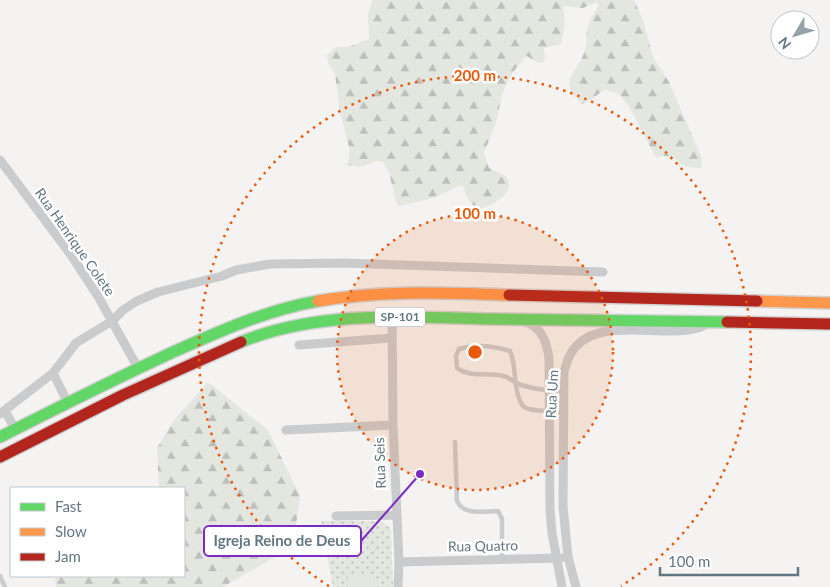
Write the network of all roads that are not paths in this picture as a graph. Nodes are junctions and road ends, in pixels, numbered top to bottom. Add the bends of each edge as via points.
1 (0, 160) edge
2 (603, 272) dead end
3 (830, 303) edge
4 (392, 317) junction
5 (505, 318) junction
6 (112, 321) junction
7 (713, 322) junction
8 (830, 324) edge
9 (391, 338) junction
10 (299, 345) dead end
11 (138, 368) junction
12 (53, 373) junction
13 (515, 383) junction
14 (550, 390) junction
15 (564, 391) junction
16 (68, 403) junction
17 (550, 410) junction
18 (564, 412) junction
19 (2, 413) edge
20 (393, 425) junction
21 (16, 429) junction
22 (286, 430) dead end
23 (0, 437) edge
24 (455, 442) dead end
25 (0, 458) edge
26 (336, 516) dead end
27 (396, 516) junction
28 (568, 557) junction
29 (556, 559) junction
30 (502, 560) junction
31 (398, 562) junction
32 (0, 576) edge
33 (6, 587) edge
34 (398, 587) edge
35 (562, 587) edge
36 (576, 587) edge

1 - 6 street, Rua Henrique Colete via 71,255
2 - 6 street via 344,263 270,264 158,292 137,301
3 - 11 highway, SP-101 via 435,293 373,295 292,307 250,320
4 - 5 highway, SP-101
4 - 9 street, Rua Seis
4 - 25 highway, SP-101 via 306,324 244,341 155,379
5 - 7 highway, SP-101
5 - 14 street via 529,323 540,332 547,344
6 - 11 street, Rua Henrique Colete
6 - 12 street via 76,343
7 - 8 highway, SP-101
7 - 15 street, Rua Um via 688,331 612,330 592,336 570,355 564,371
9 - 10 street
9 - 20 street, Rua Seis
11 - 16 highway, SP-101
12 - 16 street
12 - 19 street
13 - 13 lane via 505,376 468,373 457,368 459,349 476,346 510,351 514,358
13 - 14 lane
13 - 17 lane via 525,408
14 - 15 lane
14 - 17 street
15 - 18 street, Rua Um
16 - 21 highway, SP-101
17 - 18 lane
17 - 29 street via 550,510
18 - 28 street, Rua Um via 563,506
19 - 21 street
20 - 22 street
20 - 27 street, Rua Seis
21 - 23 highway, SP-101
24 - 30 lane via 457,500 466,511 498,511 502,519
26 - 27 street
27 - 31 street, Rua Seis
28 - 29 street, Rua Quatro
28 - 36 street, Rua Um
29 - 30 street, Rua Quatro
29 - 35 street
30 - 31 street, Rua Quatro
31 - 34 street, Rua Seis
32 - 33 lane

